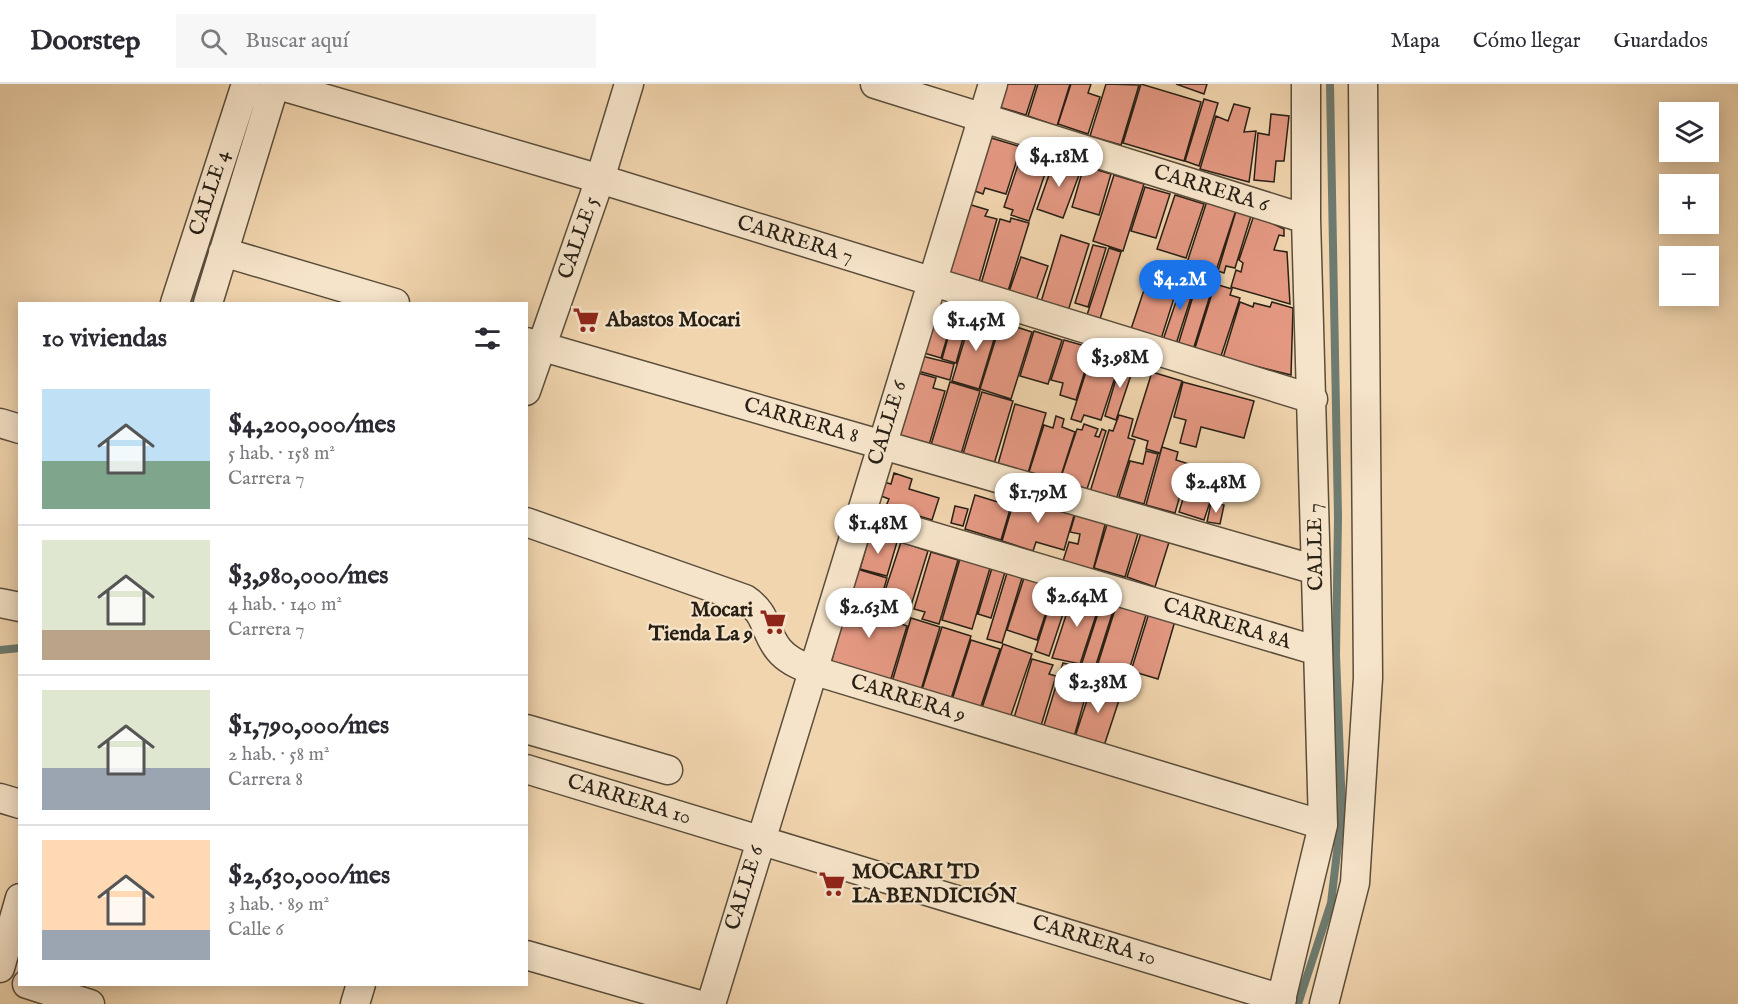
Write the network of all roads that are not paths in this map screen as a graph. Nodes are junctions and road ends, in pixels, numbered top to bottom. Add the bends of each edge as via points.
1 (246, 84) edge
2 (275, 84) edge
3 (629, 84) edge
4 (875, 84) edge
5 (993, 84) edge
6 (1306, 84) edge
7 (1363, 84) edge
8 (983, 118) junction
9 (600, 179) junction
10 (1306, 219) junction
11 (223, 252) junction
12 (932, 282) junction
13 (175, 302) edge
14 (208, 302) edge
15 (392, 302) edge
16 (534, 344) edge
17 (528, 379) edge
18 (1313, 399) junction
19 (0, 423) edge
20 (18, 428) edge
21 (882, 444) junction
22 (860, 515) junction
23 (528, 523) edge
24 (1316, 570) junction
25 (0, 603) edge
26 (18, 607) edge
27 (1318, 651) junction
28 (812, 670) junction
29 (528, 730) edge
30 (528, 770) edge
31 (668, 770) dead end
32 (0, 798) edge
33 (18, 803) edge
34 (1323, 825) junction
35 (760, 839) junction
36 (18, 905) edge
37 (528, 956) edge
38 (0, 968) edge
39 (0, 975) edge
40 (18, 981) edge
41 (33, 986) edge
42 (360, 986) edge
43 (1281, 1001) edge
44 (90, 1004) edge
45 (355, 1004) edge
46 (696, 1004) edge
47 (711, 1004) edge
48 (1324, 1004) edge

1 - 13 street, CALLE 4
2 - 9 street, CARRERA 7
2 - 11 street, CALLE 4
3 - 9 street, CALLE 5
4 - 8 street, CARRERA 6
5 - 8 street, CALLE 6
6 - 10 street, CALLE 7
7 - 48 street via 1368,678 1354,883
8 - 10 street, CARRERA 6
8 - 12 street, CALLE 6
9 - 12 street, CARRERA 7
9 - 16 street, CALLE 5
10 - 18 street, CALLE 7
11 - 14 street, CALLE 4
11 - 15 street
12 - 18 street, CARRERA 7
12 - 21 street, CALLE 6
16 - 17 street, CALLE 5
16 - 21 street, CARRERA 8
18 - 24 street, CALLE 7
19 - 20 street
21 - 22 street, CALLE 6
21 - 24 street, CARRERA 8
22 - 27 street, CARRERA 8A
22 - 28 street, CALLE 6
23 - 28 street, CARRERA 9 via 745,599 759,609 778,650
24 - 27 street, CALLE 7
25 - 26 street
27 - 34 street, CALLE 7
28 - 34 street, CARRERA 9
28 - 35 street, CALLE 6
29 - 31 street, CARRERA 10
30 - 35 street, CARRERA 10
32 - 33 street
34 - 43 street, CALLE 7
35 - 43 street, CARRERA 10
35 - 47 street, CALLE 6
36 - 38 street
37 - 46 street
39 - 40 street
41 - 44 street
42 - 45 street

